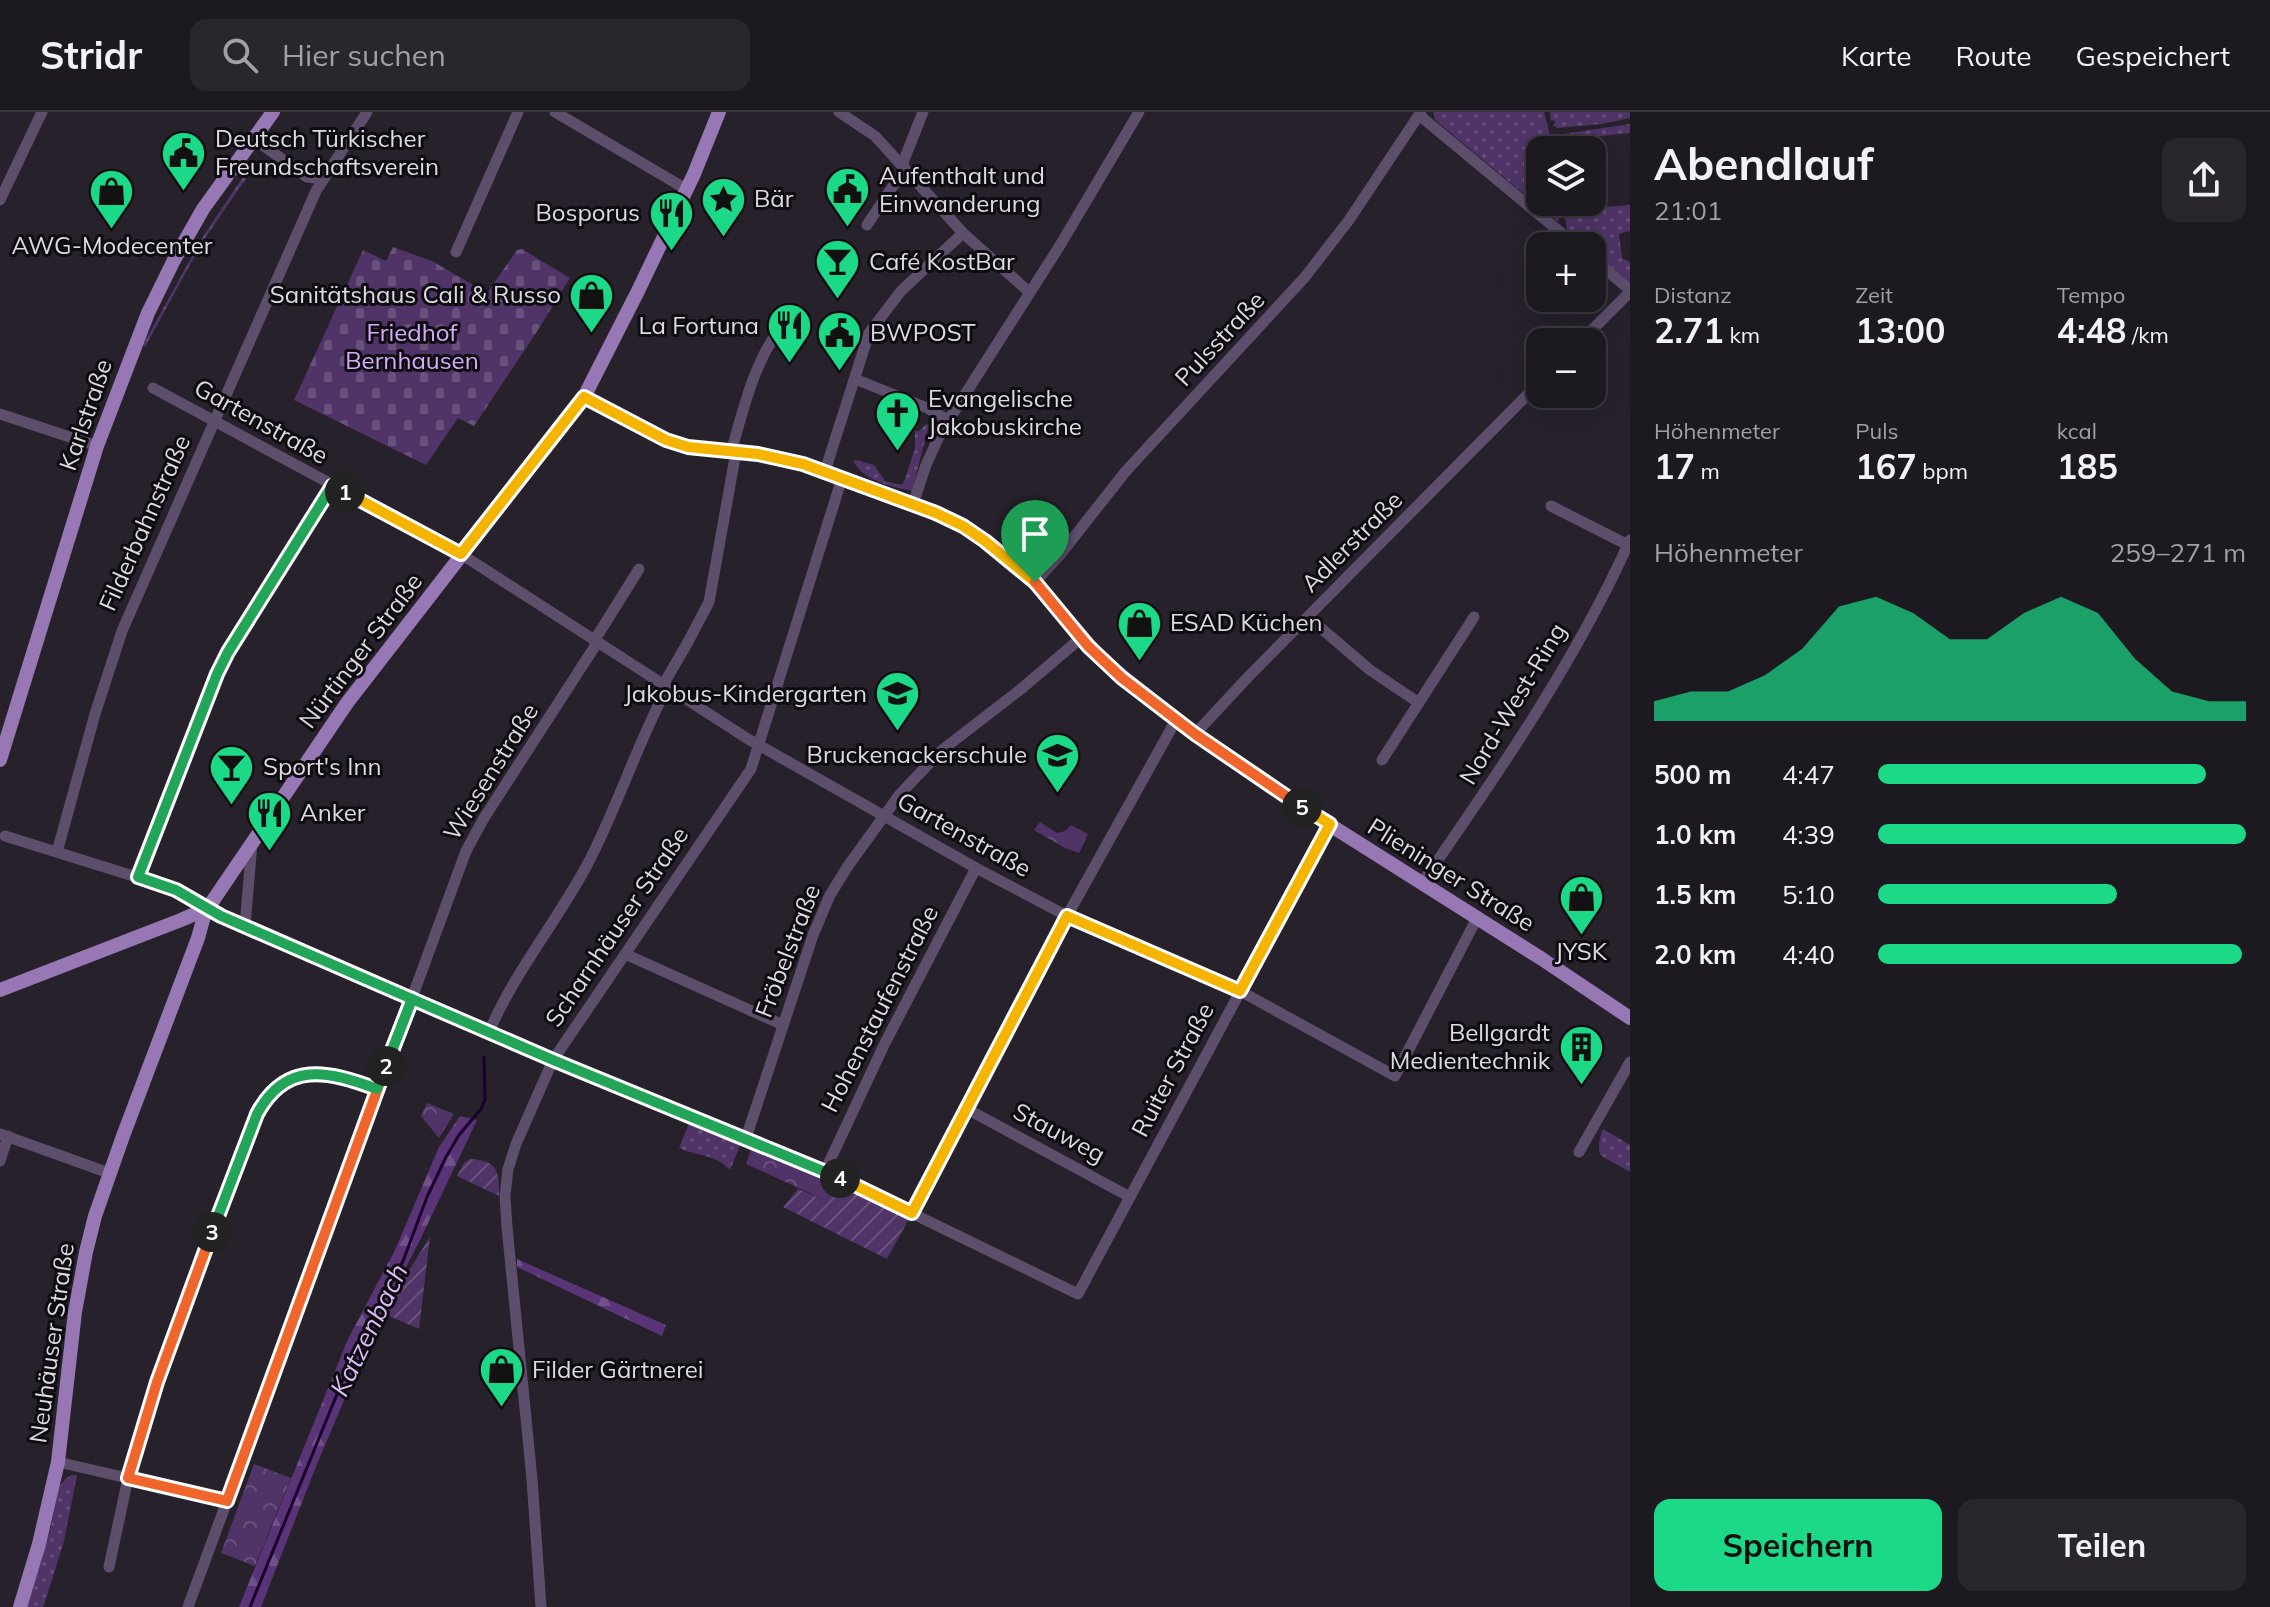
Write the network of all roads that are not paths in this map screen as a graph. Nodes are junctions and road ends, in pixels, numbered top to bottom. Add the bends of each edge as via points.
1 (42, 112) edge
2 (272, 112) edge
3 (367, 112) edge
4 (518, 112) edge
5 (555, 112) edge
6 (719, 112) edge
7 (839, 112) edge
8 (923, 112) edge
9 (1139, 112) edge
10 (1420, 113) edge
11 (254, 139) junction
12 (904, 166) junction
13 (322, 179) junction
14 (686, 189) junction
15 (0, 200) edge
16 (867, 225) dead end
17 (1560, 232) edge
18 (963, 233) junction
19 (456, 252) dead end
20 (1606, 270) edge
21 (1630, 291) edge
22 (1029, 292) junction
23 (1594, 328) edge
24 (778, 331) dead end
25 (855, 379) junction
26 (153, 388) dead end
27 (1526, 396) edge
28 (584, 397) junction
29 (0, 414) edge
30 (948, 420) junction
31 (214, 422) junction
32 (97, 446) junction
33 (733, 452) junction
34 (825, 471) junction
35 (842, 478) junction
36 (332, 486) junction
37 (913, 504) junction
38 (1551, 506) dead end
39 (1629, 543) edge
40 (461, 554) junction
41 (639, 569) dead end
42 (1035, 582) junction
43 (1308, 617) junction
44 (1474, 617) dead end
45 (1081, 638) junction
46 (596, 642) junction
47 (665, 687) junction
48 (1419, 703) junction
49 (1176, 720) junction
50 (1195, 734) junction
51 (760, 746) junction
52 (0, 760) edge
53 (1382, 760) dead end
54 (884, 815) junction
55 (1330, 824) junction
56 (5, 836) dead end
57 (252, 843) junction
58 (57, 852) junction
59 (976, 868) junction
60 (138, 877) junction
61 (1422, 883) junction
62 (206, 909) junction
63 (1067, 916) junction
64 (1477, 918) junction
65 (245, 926) junction
66 (625, 954) junction
67 (0, 990) edge
68 (1240, 991) junction
69 (412, 999) junction
70 (1630, 1018) edge
71 (783, 1025) junction
72 (489, 1032) junction
73 (553, 1060) junction
74 (1630, 1062) edge
75 (377, 1089) junction
76 (967, 1109) junction
77 (4, 1135) edge
78 (746, 1138) junction
79 (1579, 1152) dead end
80 (0, 1161) edge
81 (825, 1171) junction
82 (109, 1173) junction
83 (1130, 1197) junction
84 (912, 1213) junction
85 (58, 1462) junction
86 (128, 1478) junction
87 (227, 1501) junction
88 (109, 1567) dead end
89 (20, 1607) edge
90 (188, 1607) edge
91 (541, 1607) edge

1 - 15 street
2 - 11 main road, Karlstraße
3 - 13 street, Filderbahnstraße
4 - 19 street
5 - 14 street
6 - 14 main road, Nürtinger Straße
7 - 12 street via 875,136
8 - 12 street
9 - 22 street
10 - 17 street
10 - 42 street, Pulsstraße via 1305,277 1126,471
11 - 13 street via 307,177
11 - 32 main road, Karlstraße via 203,209 160,286
12 - 16 street
12 - 18 street
13 - 31 street, Filderbahnstraße
14 - 28 main road, Nürtinger Straße
18 - 22 street
18 - 25 street via 891,303 869,333
20 - 21 street
21 - 23 street
22 - 30 street
24 - 33 street via 756,375
25 - 30 street
25 - 34 street
26 - 31 street, Gartenstraße
27 - 43 street, Adlerstraße
28 - 33 main road, Plieninger Straße via 666,440
28 - 40 main road, Nürtinger Straße
29 - 32 street
30 - 37 street
31 - 36 street, Gartenstraße
31 - 58 street, Filderbahnstraße via 122,631
32 - 52 main road, Karlstraße
33 - 34 main road, Plieninger Straße
33 - 47 street via 709,602
34 - 35 main road, Plieninger Straße
35 - 37 main road, Plieninger Straße
35 - 51 street, Scharnhäuser Straße
36 - 40 street, Gartenstraße
36 - 60 street via 217,674
37 - 42 main road, Plieninger Straße via 974,533
38 - 39 street
39 - 61 street, Nord-West-Ring via 1548,691
40 - 46 street, Gartenstraße
40 - 57 main road, Nürtinger Straße via 347,703
41 - 46 street, Wiesenstraße
42 - 45 main road, Plieninger Straße
43 - 48 street
43 - 50 street, Adlerstraße
44 - 48 street
45 - 49 main road, Plieninger Straße
45 - 54 street, Fröbelstraße via 942,750
46 - 47 street, Gartenstraße
46 - 69 street, Wiesenstraße via 475,834
47 - 51 street, Gartenstraße
47 - 72 street via 594,852 510,988
48 - 53 street
49 - 50 main road, Plieninger Straße
49 - 63 street
50 - 55 main road, Plieninger Straße
51 - 54 street, Gartenstraße
51 - 66 street, Scharnhäuser Straße via 740,788
54 - 59 street, Gartenstraße
54 - 71 street, Fröbelstraße via 824,909
55 - 61 main road, Plieninger Straße
55 - 68 street, Ruiter Straße
56 - 58 street
57 - 62 main road, Nürtinger Straße
57 - 65 street
58 - 60 street
59 - 63 street, Gartenstraße
59 - 81 street, Hohenstaufenstraße
60 - 62 street via 187,895
61 - 64 main road, Plieninger Straße
62 - 65 street
62 - 67 main road
62 - 82 main road, Neuhäuser Straße
63 - 68 street, Gartenstraße
63 - 76 street
64 - 68 street, Gartenstraße via 1395,1076
64 - 70 main road, Plieninger Straße
65 - 69 street
66 - 71 street
66 - 73 street, Scharnhäuser Straße
68 - 83 street, Ruiter Straße
69 - 72 street
69 - 75 street, Wiesenstraße
71 - 78 street, Fröbelstraße
72 - 73 street
73 - 78 street
73 - 91 street, Scharnhäuser Straße via 511,1157 505,1196
74 - 79 street
75 - 86 street via 310,1074 286,1081 264,1100 157,1382
75 - 87 street, Wiesenstraße
76 - 83 street, Stauweg
76 - 84 street
77 - 80 street
77 - 82 street
78 - 81 street
81 - 84 street
82 - 85 main road, Neuhäuser Straße via 82,1271
83 - 84 street, Ruiter Straße via 1078,1294
85 - 86 street
85 - 89 main road, Neuhäuser Straße
86 - 87 street
86 - 88 street
87 - 90 street, Wiesenstraße

